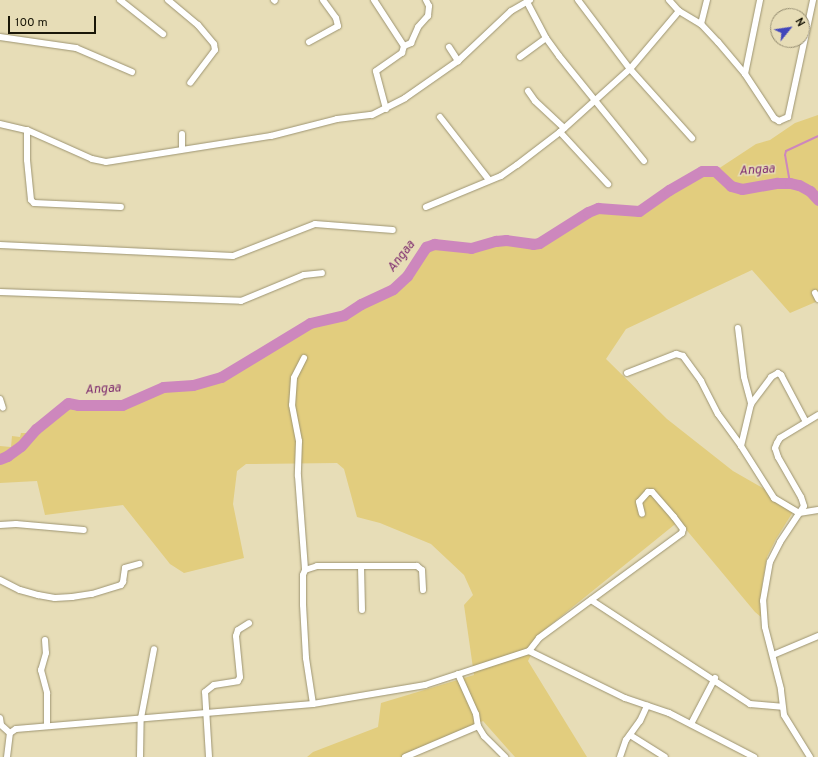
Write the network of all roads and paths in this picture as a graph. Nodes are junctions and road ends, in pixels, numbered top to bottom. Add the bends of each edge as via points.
1 (120, 0) edge
2 (168, 0) edge
3 (323, 0) edge
4 (374, 0) edge
5 (426, 0) edge
6 (578, 0) edge
7 (669, 0) edge
8 (707, 0) edge
9 (760, 0) edge
10 (813, 0) edge
11 (528, 1) edge
12 (679, 10) junction
13 (701, 24) junction
14 (163, 34) dead end
15 (0, 37) edge
16 (546, 38) junction
17 (309, 42) dead end
18 (404, 46) junction
19 (449, 46) dead end
20 (520, 57) dead end
21 (458, 61) junction
22 (630, 69) junction
23 (132, 72) dead end
24 (744, 74) junction
25 (190, 83) dead end
26 (528, 91) dead end
27 (595, 100) junction
28 (386, 109) junction
29 (440, 117) dead end
30 (0, 124) edge
31 (27, 130) junction
32 (562, 130) junction
33 (182, 134) dead end
34 (692, 138) dead end
35 (182, 149) junction
36 (644, 161) dead end
37 (489, 180) junction
38 (608, 184) dead end
39 (120, 207) dead end
40 (426, 207) dead end
41 (393, 230) dead end
42 (0, 245) edge
43 (322, 273) dead end
44 (0, 292) edge
45 (738, 328) dead end
46 (304, 358) dead end
47 (627, 373) dead end
48 (0, 399) edge
49 (751, 404) junction
50 (3, 408) dead end
51 (818, 415) edge
52 (806, 422) junction
53 (741, 446) junction
54 (818, 510) edge
55 (799, 513) junction
56 (642, 514) dead end
57 (0, 525) edge
58 (84, 530) dead end
59 (139, 564) dead end
60 (360, 566) junction
61 (305, 570) junction
62 (0, 580) edge
63 (422, 590) dead end
64 (591, 600) junction
65 (362, 610) dead end
66 (249, 623) dead end
67 (818, 636) edge
68 (45, 640) dead end
69 (154, 649) dead end
70 (529, 651) junction
71 (773, 655) junction
72 (458, 674) junction
73 (715, 679) junction
74 (313, 704) junction
75 (647, 706) junction
76 (782, 707) junction
77 (206, 714) junction
78 (0, 718) edge
79 (141, 718) junction
80 (691, 724) junction
81 (47, 725) junction
82 (478, 726) junction
83 (10, 732) junction
84 (630, 735) junction
85 (7, 757) edge
86 (140, 757) edge
87 (209, 757) edge
88 (405, 757) edge
89 (505, 757) edge
90 (620, 757) edge
91 (665, 757) edge
92 (754, 757) edge
93 (810, 757) edge

1 - 14 street
2 - 25 street via 198,25 214,44 215,50
3 - 17 street via 336,18 338,26
4 - 18 street
5 - 18 street via 429,6 428,16 418,27 412,43
6 - 22 street
7 - 12 street
8 - 13 street
9 - 24 street
10 - 24 street via 787,118 776,120
11 - 16 street
11 - 21 street via 510,11
12 - 13 street
12 - 22 street
13 - 24 street
15 - 23 street via 76,48
16 - 20 street
16 - 27 street
18 - 28 street via 402,53 376,71
19 - 21 street
21 - 28 street
22 - 27 street
22 - 34 street
26 - 32 street
27 - 32 street
27 - 36 street
28 - 35 street via 372,115 337,119 271,136
29 - 37 street
30 - 31 street
31 - 35 street via 102,162
31 - 39 street via 27,160 31,200 34,203
32 - 37 street via 507,173
32 - 38 street
33 - 35 street
37 - 40 street
41 - 42 street via 315,224 233,256
43 - 44 street via 304,275 241,301
45 - 49 street via 744,377
46 - 61 street via 294,378 292,406 299,441 298,476
47 - 53 street via 680,354 701,381 718,414
48 - 50 street
49 - 52 street via 771,377 778,373
49 - 53 street
51 - 52 street
52 - 55 street via 780,438 776,448 803,502 804,506
53 - 55 street via 774,498
54 - 55 street
55 - 71 street via 770,562 766,583 763,601 765,627
56 - 64 street via 639,502 648,492 652,492 674,516 683,529 682,533
57 - 58 street
59 - 62 street via 125,568 124,582 121,585 72,597 38,596
60 - 61 street via 317,566
60 - 63 street via 417,566 422,570
60 - 65 street
61 - 74 street via 303,605 306,658
64 - 70 street via 539,638
64 - 73 street
66 - 77 street via 238,630 236,636 240,677 238,680 214,685 205,692
67 - 71 street
68 - 81 street via 46,653 41,670 47,693
69 - 79 street
70 - 72 street
70 - 75 street via 625,698
71 - 76 street
72 - 74 street via 425,685
72 - 82 street via 476,714
73 - 76 street via 750,704
73 - 80 street
74 - 77 street
75 - 80 street
75 - 84 street
76 - 93 street via 790,726
77 - 79 street
77 - 87 street
78 - 83 street via 1,725
79 - 81 street
79 - 86 street
80 - 92 street
81 - 83 street via 20,728
82 - 88 street
82 - 89 street via 484,736
83 - 85 street
84 - 90 street
84 - 91 street

